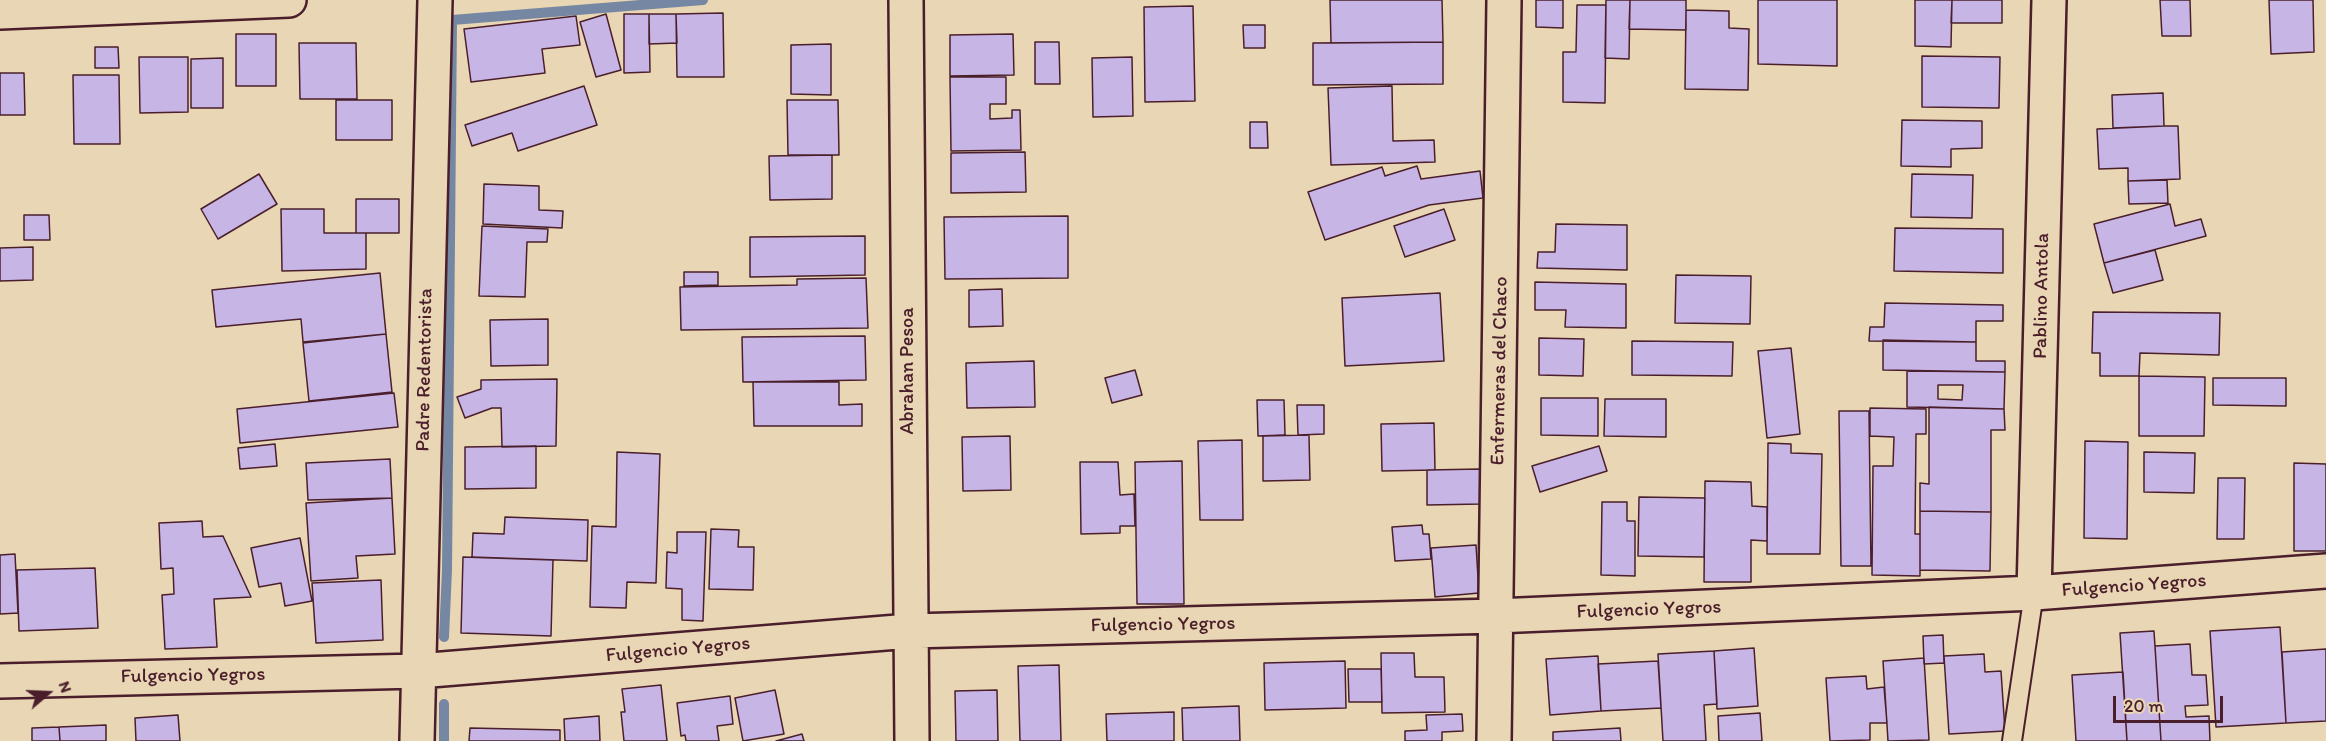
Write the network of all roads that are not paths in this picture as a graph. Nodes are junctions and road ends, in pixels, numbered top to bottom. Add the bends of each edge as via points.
1 (289, 0) edge
2 (435, 0) edge
3 (906, 0) edge
4 (1504, 0) edge
5 (2049, 0) edge
6 (0, 12) edge
7 (2326, 571) edge
8 (2034, 593) junction
9 (1496, 616) junction
10 (910, 631) junction
11 (418, 671) junction
12 (0, 681) edge
13 (417, 741) edge
14 (912, 741) edge
15 (1494, 741) edge
16 (2012, 741) edge

1 - 6 street
2 - 11 street, Padre Redentorista
3 - 10 street, Abrahan Pesoa
4 - 9 street, Enfermeras del Chaco
5 - 8 street, Pablino Antola
7 - 8 street, Fulgencio Yegros
8 - 9 street, Fulgencio Yegros
8 - 16 lane
9 - 10 street, Fulgencio Yegros
9 - 15 street, Enfermeras del Chaco
10 - 11 street, Fulgencio Yegros
10 - 14 street, Abrahan Pesoa
11 - 12 street, Fulgencio Yegros
11 - 13 street, Padre Redentorista

